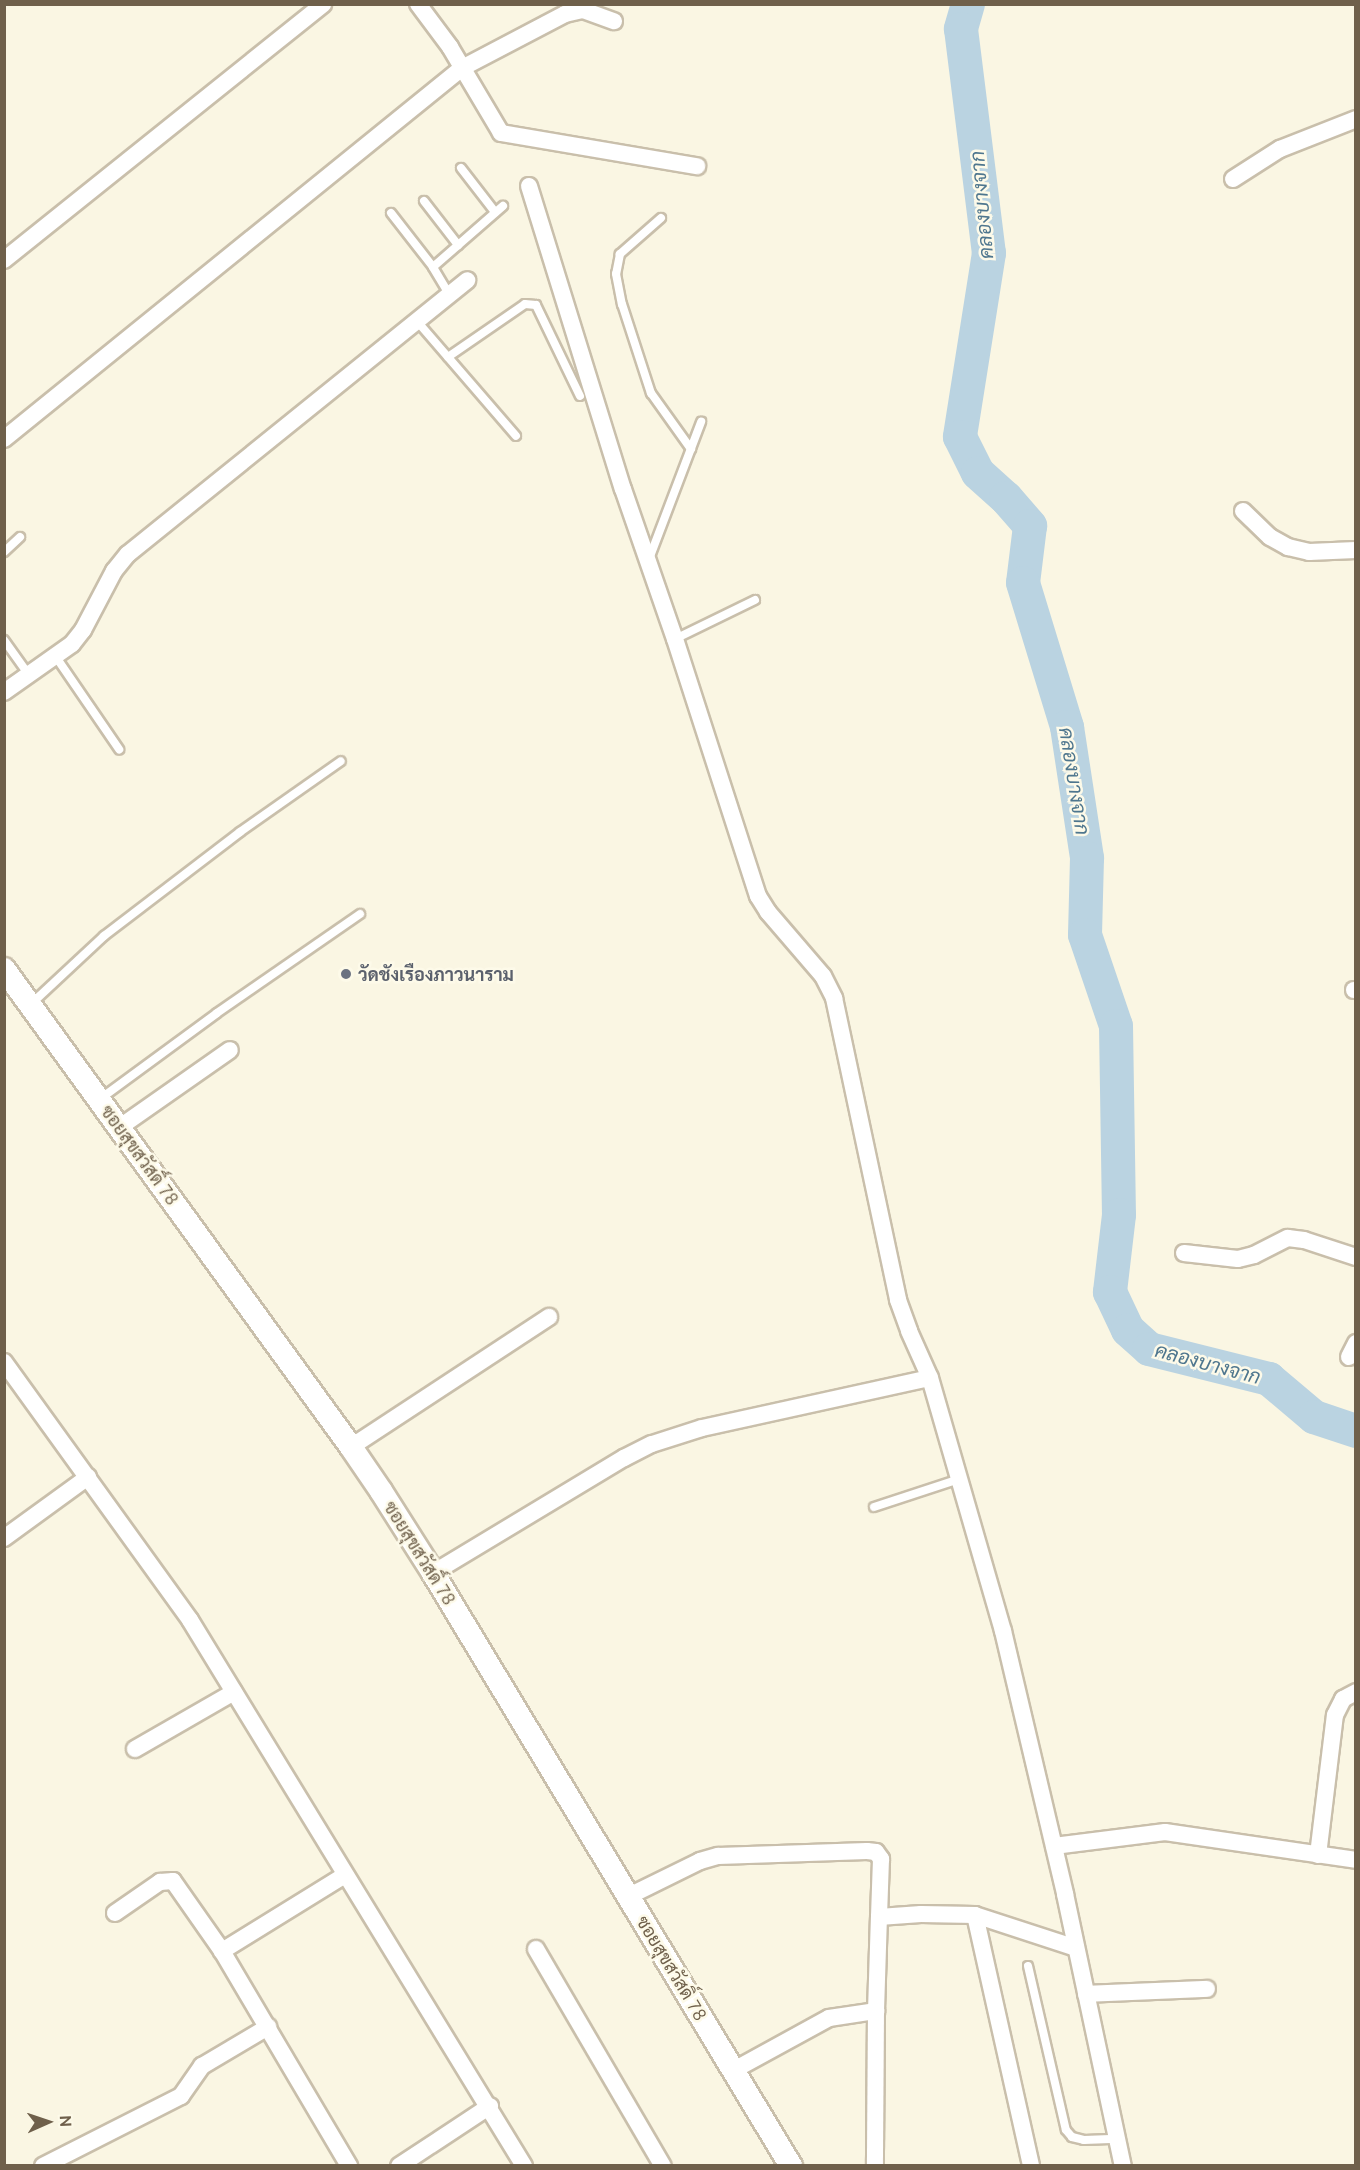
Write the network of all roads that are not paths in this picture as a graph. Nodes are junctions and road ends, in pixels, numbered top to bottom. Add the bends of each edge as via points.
1 (323, 4) edge
2 (418, 4) edge
3 (614, 21) dead end
4 (462, 68) junction
5 (1356, 119) edge
6 (697, 166) dead end
7 (461, 168) dead end
8 (1233, 179) dead end
9 (529, 186) dead end
10 (424, 201) dead end
11 (503, 206) dead end
12 (495, 212) junction
13 (391, 213) dead end
14 (661, 218) dead end
15 (458, 245) junction
16 (4, 260) edge
17 (433, 267) junction
18 (467, 280) dead end
19 (449, 294) junction
20 (416, 320) junction
21 (448, 357) junction
22 (580, 396) dead end
23 (701, 422) dead end
24 (516, 435) dead end
25 (4, 439) edge
26 (691, 449) junction
27 (1243, 512) dead end
28 (20, 537) dead end
29 (1356, 550) edge
30 (4, 552) edge
31 (648, 562) junction
32 (754, 600) dead end
33 (675, 639) junction
34 (4, 640) edge
35 (56, 657) junction
36 (29, 675) junction
37 (4, 692) edge
38 (119, 749) dead end
39 (341, 761) dead end
40 (360, 915) dead end
41 (4, 969) edge
42 (31, 1005) junction
43 (230, 1050) dead end
44 (99, 1099) junction
45 (120, 1127) junction
46 (1184, 1253) dead end
47 (1356, 1257) edge
48 (549, 1317) dead end
49 (4, 1362) edge
50 (930, 1378) junction
51 (351, 1447) junction
52 (88, 1477) junction
53 (960, 1478) junction
54 (874, 1507) dead end
55 (4, 1538) edge
56 (433, 1573) junction
57 (234, 1692) junction
58 (1356, 1692) edge
59 (135, 1749) dead end
60 (1054, 1846) junction
61 (1318, 1855) junction
62 (1356, 1860) edge
63 (345, 1875) junction
64 (629, 1896) junction
65 (114, 1913) dead end
66 (975, 1915) junction
67 (879, 1917) junction
68 (1076, 1948) junction
69 (536, 1949) dead end
70 (222, 1951) junction
71 (1028, 1966) dead end
72 (1207, 1989) dead end
73 (1086, 1994) junction
74 (876, 2011) junction
75 (268, 2027) junction
76 (734, 2070) junction
77 (490, 2106) junction
78 (1117, 2139) junction
79 (43, 2166) edge
80 (349, 2166) edge
81 (399, 2166) edge
82 (524, 2166) edge
83 (663, 2166) edge
84 (791, 2166) edge
85 (875, 2166) edge
86 (1030, 2166) edge
87 (1123, 2166) edge

1 - 16 street
2 - 4 street
3 - 4 street via 583,10 574,11 547,21
4 - 6 street via 501,133
4 - 25 street
5 - 8 street via 1280,149
7 - 12 lane
9 - 31 street
10 - 15 lane
11 - 12 lane
12 - 15 lane
13 - 17 lane
14 - 26 lane via 620,254 616,274 651,393
15 - 17 lane
17 - 19 lane
18 - 19 street
19 - 20 street
20 - 21 lane
20 - 35 street via 128,554 114,571 83,630
21 - 22 lane via 525,304 536,305
21 - 24 lane
23 - 26 lane
26 - 31 lane
27 - 29 street via 1288,548 1309,552
28 - 30 lane
31 - 33 street
32 - 33 lane
33 - 50 street via 758,896 823,976 834,998 898,1300
34 - 36 lane
35 - 36 street
35 - 38 lane
36 - 37 street
39 - 42 lane via 104,936
40 - 44 lane
41 - 42 street, ซอยสุขสวัสดิ์ 78
42 - 44 street, ซอยสุขสวัสดิ์ 78
43 - 45 street
44 - 45 street, ซอยสุขสวัสดิ์ 78
45 - 51 street, ซอยสุขสวัสดิ์ 78
46 - 47 street via 1239,1259 1288,1238
48 - 51 street
49 - 52 street
50 - 53 street
50 - 56 street via 702,1428 652,1444
51 - 56 street, ซอยสุขสวัสดิ์ 78
52 - 55 street
52 - 57 street via 190,1620
53 - 54 lane
53 - 60 street via 1003,1631
56 - 64 street, ซอยสุขสวัสดิ์ 78
57 - 59 street
57 - 63 street
58 - 61 street via 1343,1699 1335,1715
60 - 61 street via 1166,1832
60 - 68 street
61 - 62 street
63 - 70 street
63 - 77 street
64 - 67 street via 718,1856 867,1851 876,1852 880,1859
64 - 76 street, ซอยสุขสวัสดิ์ 78
65 - 70 street via 160,1882 173,1881
66 - 67 street
66 - 68 street
66 - 86 street
67 - 74 street
68 - 73 street
69 - 83 street
70 - 75 street
71 - 78 lane via 1066,2130 1072,2137 1084,2140
72 - 73 street
73 - 78 street
74 - 76 street via 829,2018
74 - 85 street
75 - 79 street via 202,2066 181,2096
75 - 80 street
76 - 84 street, ซอยสุขสวัสดิ์ 78
77 - 81 street
77 - 82 street
78 - 87 street

